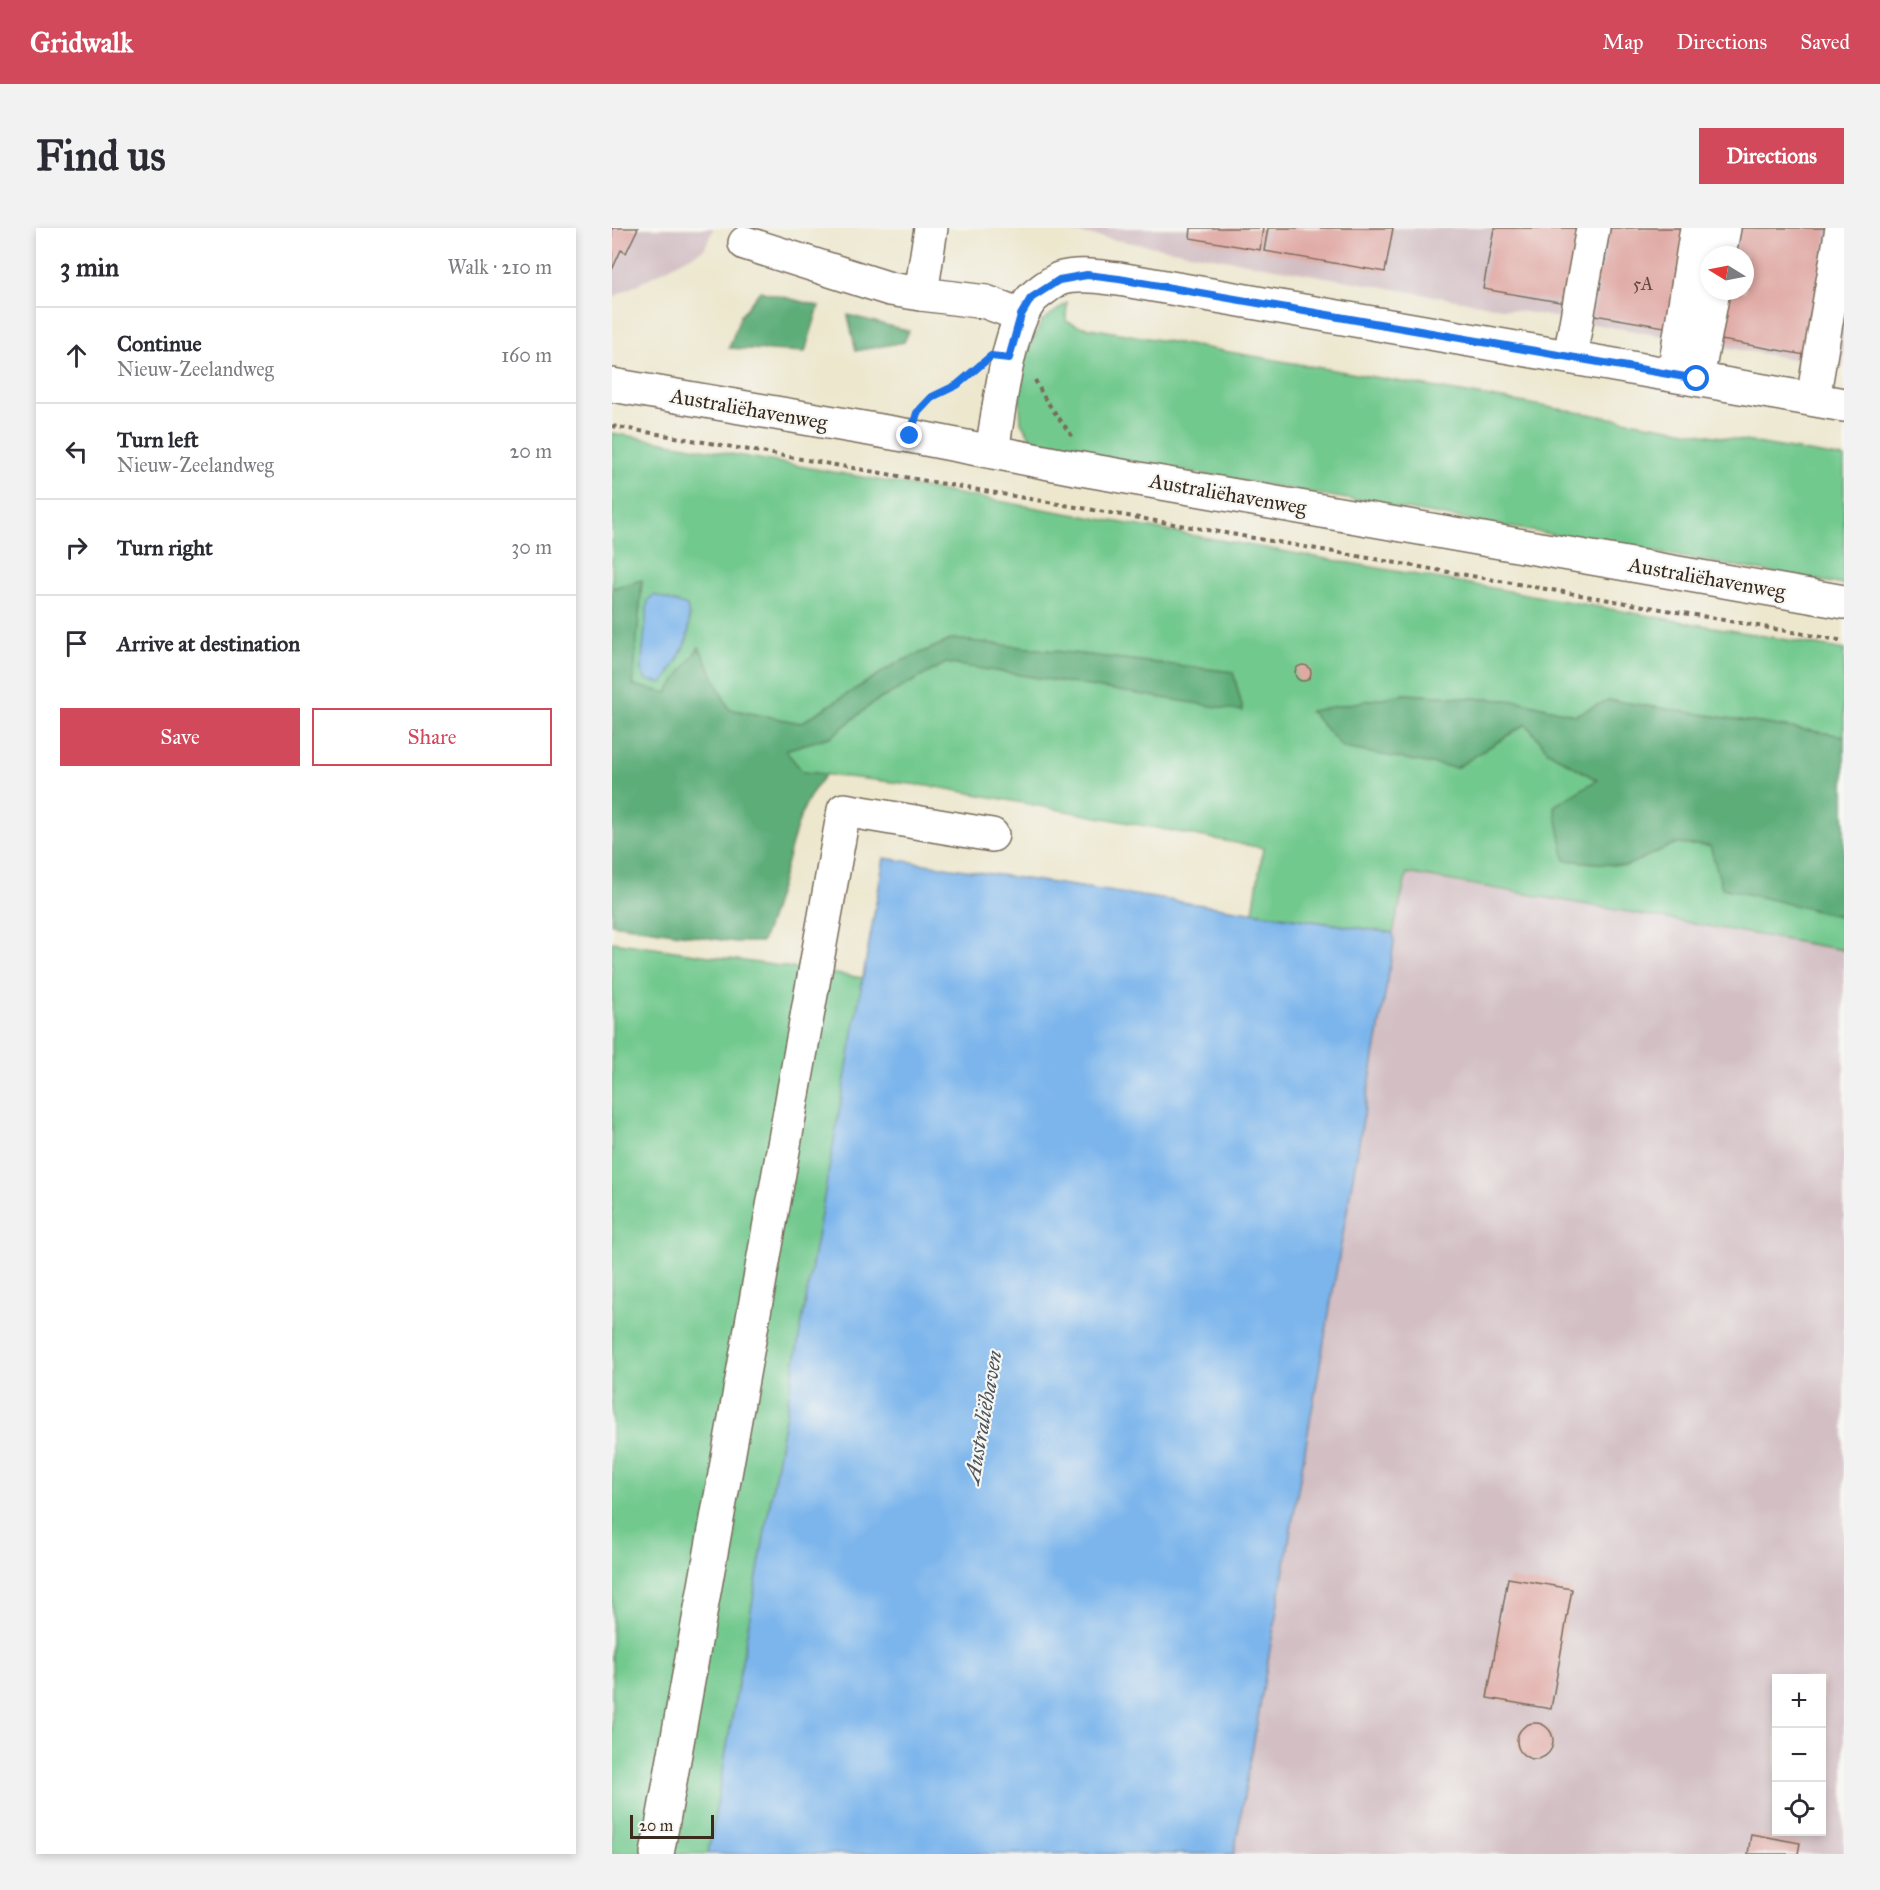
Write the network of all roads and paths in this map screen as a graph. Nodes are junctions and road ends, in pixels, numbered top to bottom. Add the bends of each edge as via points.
1 (931, 228) edge
2 (1593, 228) edge
3 (1697, 228) edge
4 (1724, 228) edge
5 (1842, 228) edge
6 (745, 243) dead end
7 (1721, 246) edge
8 (921, 294) junction
9 (1710, 300) edge
10 (1021, 315) junction
11 (1570, 357) junction
12 (1009, 358) junction
13 (1685, 377) junction
14 (612, 385) edge
15 (1828, 402) edge
16 (612, 426) edge
17 (910, 436) junction
18 (992, 451) junction
19 (1070, 467) junction
20 (904, 477) junction
21 (1063, 505) junction
22 (1844, 602) edge
23 (1844, 642) edge
24 (992, 835) dead end
25 (657, 1854) edge

1 - 8 street
2 - 11 street
3 - 13 street
4 - 7 street
5 - 15 street
6 - 8 street via 890,289
8 - 10 street via 986,302
9 - 13 street
10 - 11 street via 1031,298 1059,280 1087,275
10 - 12 street
11 - 13 street
12 - 17 path via 991,356 957,385 932,397 917,413
12 - 18 street
12 - 19 path via 1027,366 1072,437
13 - 15 street
14 - 17 street, Australiëhavenweg
16 - 20 path
17 - 18 street, Australiëhavenweg
17 - 20 path
18 - 19 street, Australiëhavenweg
19 - 21 path
19 - 22 street, Australiëhavenweg
20 - 21 path
21 - 23 path
24 - 25 street via 844,810

